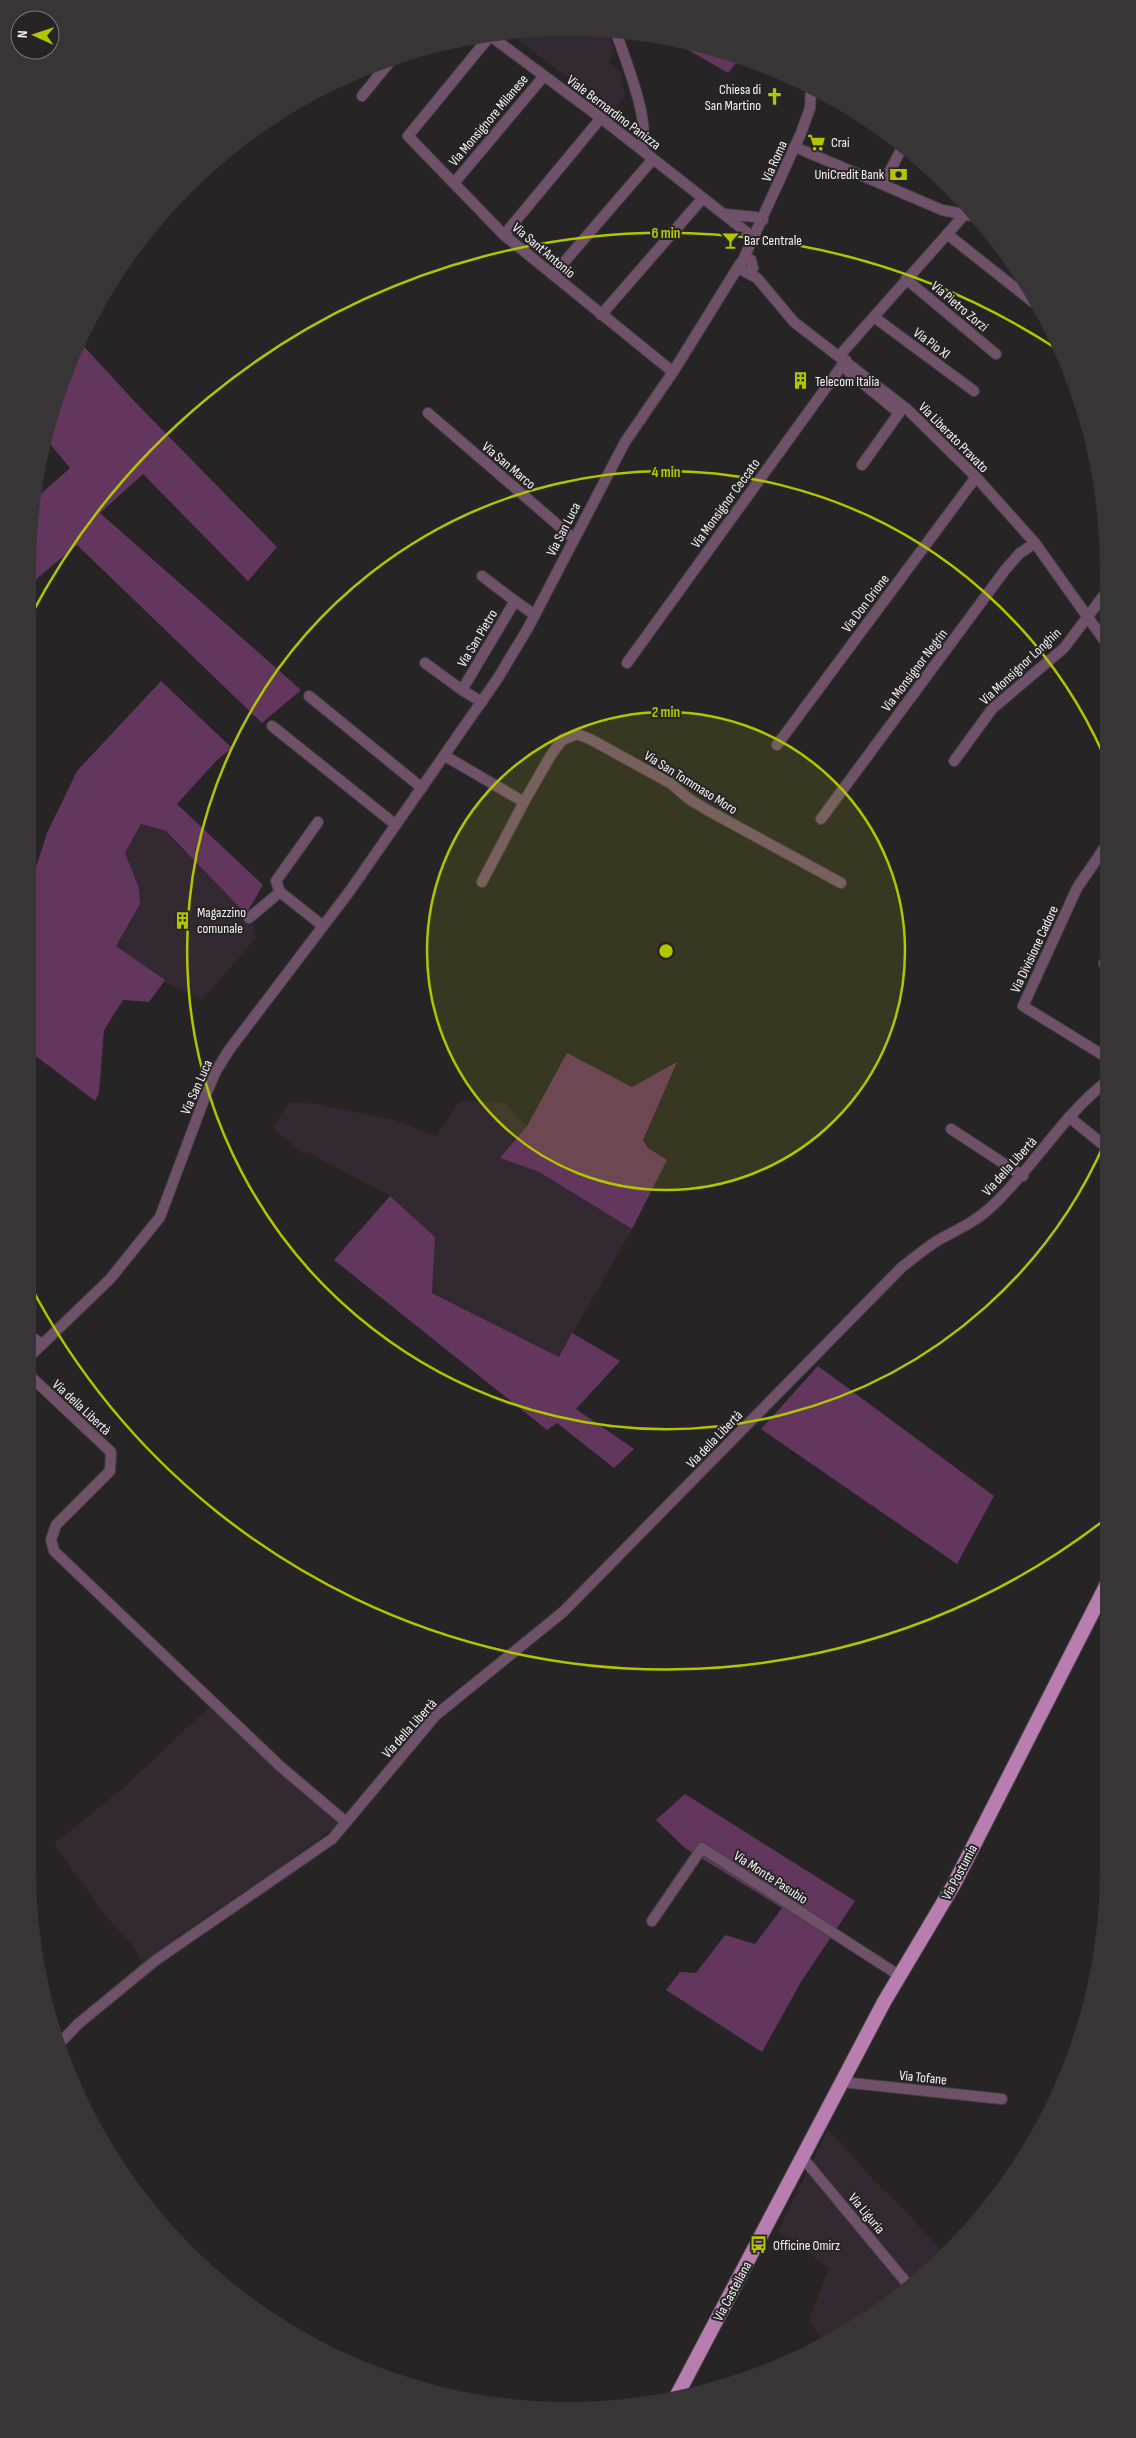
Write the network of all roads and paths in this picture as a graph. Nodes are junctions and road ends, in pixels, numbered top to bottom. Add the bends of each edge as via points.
1 (618, 39) edge
2 (496, 41) edge
3 (483, 43) edge
4 (383, 69) edge
5 (544, 76) junction
6 (811, 95) edge
7 (362, 96) dead end
8 (601, 118) junction
9 (795, 147) junction
10 (641, 149) junction
11 (900, 152) edge
12 (653, 159) junction
13 (454, 182) junction
14 (884, 184) junction
15 (702, 199) junction
16 (722, 213) junction
17 (965, 214) edge
18 (967, 216) edge
19 (763, 220) junction
20 (947, 234) junction
21 (504, 235) junction
22 (754, 240) junction
23 (747, 266) junction
24 (553, 275) junction
25 (906, 279) junction
26 (1025, 295) edge
27 (601, 315) junction
28 (874, 317) junction
29 (996, 354) dead end
30 (843, 360) junction
31 (673, 372) junction
32 (974, 390) dead end
33 (428, 414) dead end
34 (862, 465) dead end
35 (976, 478) junction
36 (574, 538) junction
37 (1035, 542) junction
38 (482, 576) dead end
39 (515, 601) junction
40 (1100, 601) edge
41 (535, 615) junction
42 (1089, 617) junction
43 (1100, 634) edge
44 (425, 663) dead end
45 (627, 663) dead end
46 (462, 690) junction
47 (309, 696) dead end
48 (482, 702) junction
49 (272, 726) dead end
50 (777, 745) dead end
51 (445, 756) junction
52 (954, 761) dead end
53 (422, 788) junction
54 (524, 802) junction
55 (820, 819) dead end
56 (318, 822) dead end
57 (396, 825) junction
58 (1100, 854) edge
59 (482, 882) dead end
60 (840, 883) dead end
61 (280, 892) junction
62 (249, 918) dead end
63 (323, 926) junction
64 (1100, 1053) edge
65 (1100, 1087) edge
66 (1069, 1117) junction
67 (951, 1129) dead end
68 (1100, 1141) edge
69 (1022, 1176) junction
70 (36, 1340) edge
71 (42, 1344) junction
72 (36, 1350) edge
73 (36, 1382) edge
74 (1100, 1599) edge
75 (346, 1822) junction
76 (652, 1921) dead end
77 (900, 1976) junction
78 (63, 2039) edge
79 (842, 2082) junction
80 (1002, 2099) dead end
81 (802, 2157) junction
82 (905, 2281) edge
83 (680, 2390) edge

1 - 10 street via 642,114 645,134
2 - 5 street, Viale Bernardino Panizza
3 - 13 street, Via Sant'Antonio via 408,136
4 - 7 street
5 - 8 street, Viale Bernardino Panizza
5 - 13 street, Via Monsignore Milanese
6 - 9 street, Via Roma via 810,108
8 - 10 street, Viale Bernardino Panizza
8 - 21 street
9 - 14 street
9 - 19 street, Via Roma
10 - 12 street, Viale Bernardino Panizza
11 - 14 street
12 - 15 street, Viale Bernardino Panizza
12 - 24 street
13 - 21 street, Via Sant'Antonio
14 - 17 street via 942,210
15 - 16 street, Viale Bernardino Panizza
15 - 27 street
16 - 19 street, Viale Bernardino Panizza
16 - 22 street, Viale Bernardino Panizza
18 - 20 street, Via Monsignor Ceccato
19 - 22 street, Via Roma
20 - 25 street, Via Monsignor Ceccato
20 - 26 street
21 - 24 street, Via Sant'Antonio
22 - 23 street, Via Roma
23 - 30 street, Via Liberato Pravato via 790,318
23 - 31 street, Via San Luca via 730,284
24 - 27 street, Via Sant'Antonio
25 - 28 street, Via Monsignor Ceccato
25 - 29 street, Via Pietro Zorzi
27 - 31 street, Via Sant'Antonio
28 - 30 street, Via Monsignor Ceccato
28 - 32 street, Via Pio XI
30 - 34 street via 899,413
30 - 35 street, Via Liberato Pravato via 908,410
30 - 45 street, Via Monsignor Ceccato
31 - 36 street, Via San Luca via 625,442
33 - 36 street, Via San Marco
35 - 37 street, Via Liberato Pravato
35 - 50 street, Via Don Orione
36 - 41 street, Via San Luca
37 - 42 street, Via Liberato Pravato
37 - 55 street, Via Monsignor Negrin via 1005,570
38 - 39 street, Via San Pietro
39 - 41 street, Via San Pietro
39 - 46 street, Via San Pietro
40 - 42 street, Via Monsignor Longhin
41 - 48 street, Via San Luca
42 - 43 street, Via Liberato Pravato
42 - 52 street, Via Monsignor Longhin via 1064,648 992,709
44 - 46 street, Via San Pietro
46 - 48 street, Via San Pietro
47 - 53 street
48 - 51 street, Via San Luca
49 - 57 street
51 - 53 street, Via San Luca
51 - 54 street
53 - 57 street, Via San Luca
54 - 59 street, Via San Tommaso Moro
54 - 60 street, Via San Tommaso Moro via 562,740 577,734 670,783 709,811
56 - 61 street via 276,880
57 - 63 street, Via San Luca
58 - 64 street, Via Divisione Cadore via 1077,888 1023,1006
61 - 62 street
61 - 63 street
63 - 71 street, Via San Luca via 263,1002 216,1071 160,1217 110,1279
65 - 66 street, Via della Libertà
66 - 68 street
66 - 69 street, Via della Libertà
67 - 69 street
69 - 75 street, Via della Libertà via 989,1209 902,1267 563,1612 436,1715
70 - 71 street
71 - 72 street, Via San Luca
73 - 75 street, Via della Libertà via 111,1452 110,1471 56,1524 51,1540 54,1551 281,1766
74 - 77 main road, Via Postumia via 953,1886
75 - 78 street, Via della Libertà via 332,1839 156,1960
76 - 77 street, Via Monte Pasubio via 702,1848
77 - 79 main road, Via Postumia
79 - 80 street, Via Tofane
79 - 81 main road, Via Postumia
81 - 82 street, Via Liguria
81 - 83 main road, Via Castellana

